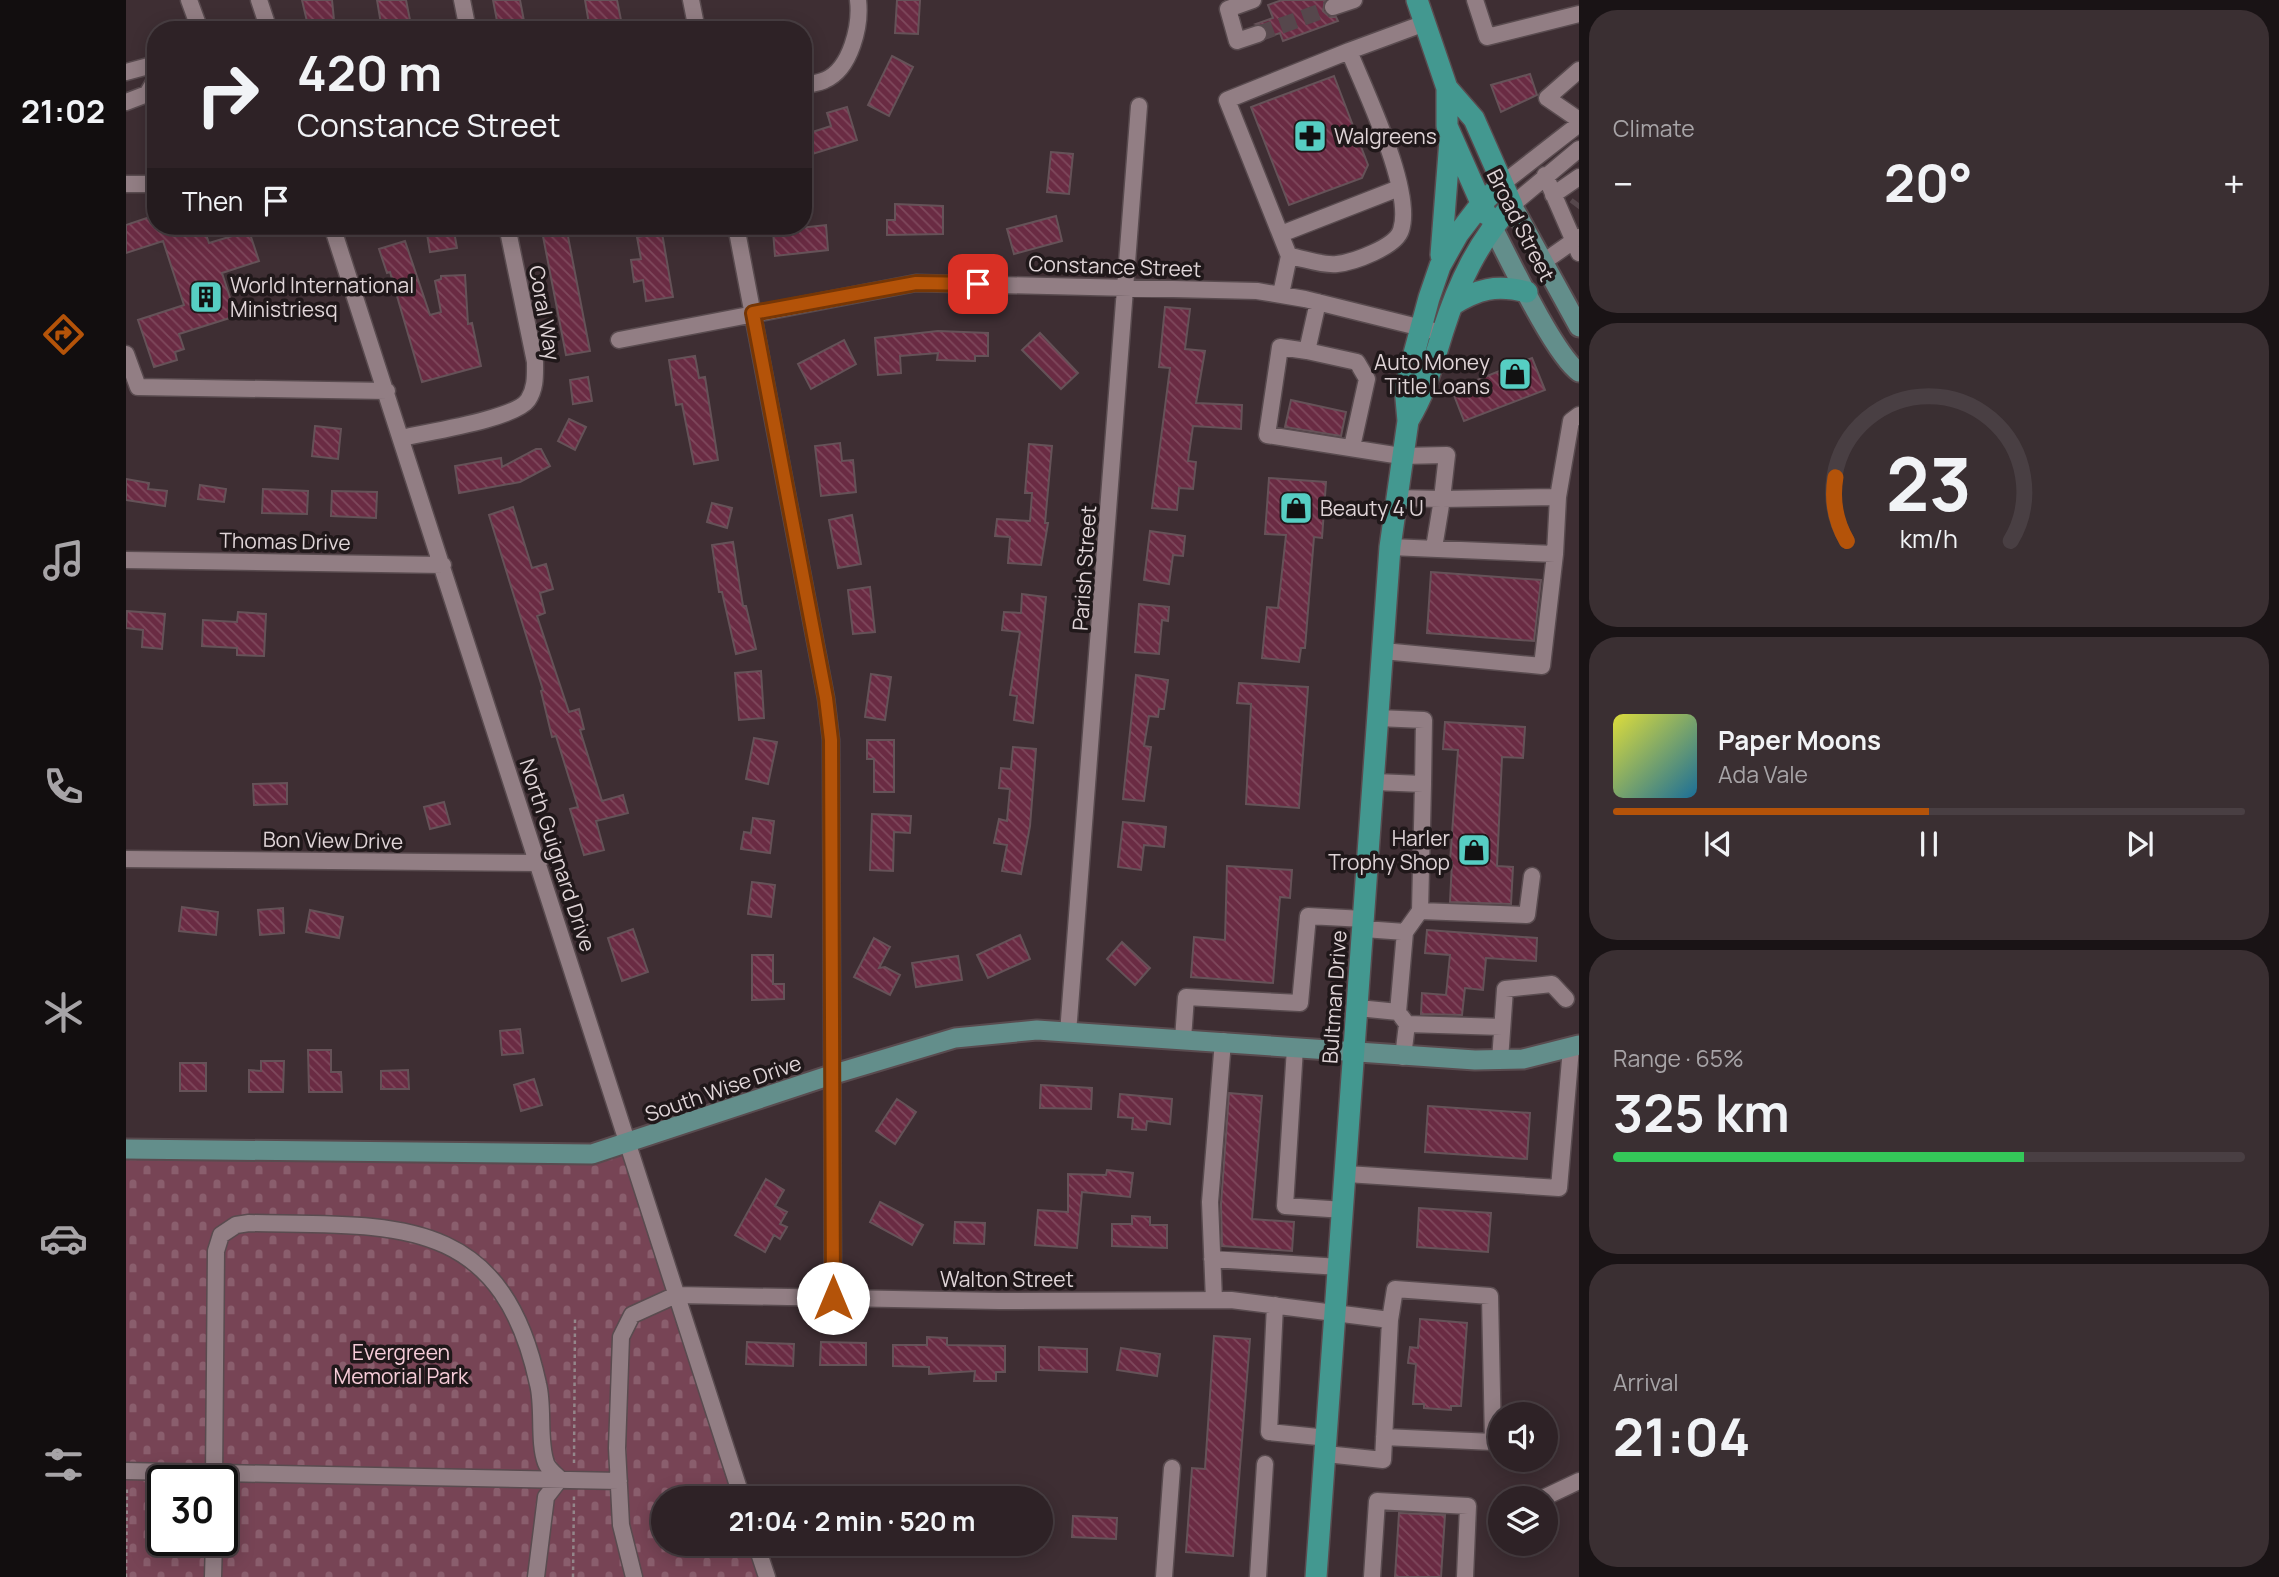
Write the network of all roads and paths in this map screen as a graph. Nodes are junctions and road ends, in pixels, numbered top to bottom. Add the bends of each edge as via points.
1 (189, 0) edge
2 (259, 0) edge
3 (462, 0) edge
4 (691, 0) edge
5 (858, 0) edge
6 (1253, 0) edge
7 (1354, 0) edge
8 (1417, 0) edge
9 (1475, 0) edge
10 (1333, 7) dead end
11 (1579, 15) edge
12 (197, 21) edge
13 (266, 21) edge
14 (466, 21) edge
15 (695, 21) edge
16 (1425, 23) junction
17 (1258, 34) tunnel mouth
18 (1349, 51) junction
19 (147, 66) edge
20 (1579, 70) edge
21 (126, 72) edge
22 (812, 84) edge
23 (1447, 88) junction
24 (147, 94) edge
25 (126, 103) edge
26 (1139, 106) dead end
27 (1579, 122) edge
28 (1451, 135) junction
29 (1579, 149) edge
30 (1545, 175) junction
31 (1579, 177) edge
32 (126, 184) edge
33 (147, 184) edge
34 (1502, 184) junction
35 (1399, 188) junction
36 (1553, 195) junction
37 (1481, 204) junction
38 (1512, 205) junction
39 (1576, 207) dead end
40 (1563, 220) junction
41 (1492, 226) junction
42 (1281, 234) junction
43 (335, 235) edge
44 (509, 235) edge
45 (738, 235) edge
46 (1577, 244) edge
47 (1289, 256) junction
48 (1542, 263) junction
49 (1440, 266) junction
50 (1126, 288) junction
51 (1527, 292) junction
52 (1281, 294) junction
53 (1318, 302) junction
54 (1452, 305) junction
55 (753, 313) junction
56 (1578, 322) edge
57 (1420, 327) junction
58 (1442, 333) junction
59 (620, 340) dead end
60 (1307, 351) junction
61 (126, 354) edge
62 (1579, 372) edge
63 (387, 391) junction
64 (1579, 415) edge
65 (1408, 421) junction
66 (402, 438) junction
67 (1352, 447) junction
68 (1401, 456) junction
69 (1558, 497) junction
70 (1395, 498) junction
71 (1442, 499) junction
72 (1390, 547) junction
73 (1434, 548) junction
74 (1555, 554) junction
75 (126, 559) edge
76 (443, 565) junction
77 (1383, 651) junction
78 (1378, 718) junction
79 (1374, 782) junction
80 (1423, 784) junction
81 (126, 859) edge
82 (539, 863) junction
83 (1532, 876) dead end
84 (1420, 911) junction
85 (1364, 924) junction
86 (1405, 932) junction
87 (1566, 999) dead end
88 (1358, 1008) junction
89 (1402, 1018) junction
90 (1502, 1027) junction
91 (1068, 1033) junction
92 (1183, 1039) junction
93 (1223, 1041) junction
94 (1575, 1046) edge
95 (1294, 1048) junction
96 (1355, 1054) junction
97 (1403, 1057) junction
98 (1500, 1059) junction
99 (831, 1075) junction
100 (629, 1143) junction
101 (126, 1149) edge
102 (1347, 1174) junction
103 (1344, 1210) junction
104 (1212, 1259) junction
105 (1340, 1267) junction
106 (676, 1294) junction
107 (833, 1298) junction
108 (1214, 1300) junction
109 (1275, 1305) junction
110 (1337, 1312) junction
111 (575, 1319) dead end
112 (1390, 1320) junction
113 (1384, 1437) junction
114 (1327, 1446) junction
115 (1265, 1464) dead end
116 (214, 1465) edge
117 (1172, 1468) dead end
118 (127, 1471) edge
119 (147, 1472) edge
120 (238, 1477) edge
121 (567, 1479) junction
122 (619, 1481) junction
123 (1579, 1481) edge
124 (737, 1486) edge
125 (1558, 1491) edge
126 (214, 1556) edge
127 (760, 1556) edge
128 (126, 1577) edge
129 (213, 1577) edge
130 (536, 1577) edge
131 (573, 1577) edge
132 (635, 1577) edge
133 (767, 1577) edge
134 (1164, 1577) edge
135 (1258, 1577) edge
136 (1316, 1577) edge
137 (1372, 1577) edge
138 (1465, 1577) edge

1 - 12 street
2 - 13 street
3 - 14 street
4 - 15 street
5 - 22 street via 856,31 842,64 826,80
6 - 17 street via 1228,9 1237,41
7 - 10 street
8 - 16 highway, Broad Street
9 - 11 street via 1486,37
16 - 18 street
16 - 23 highway, Broad Street
18 - 35 street
18 - 42 street via 1227,100
19 - 21 street
20 - 27 street via 1547,98
23 - 28 highway, Broad Street
23 - 34 highway, Broad Street via 1474,118
24 - 25 street
26 - 50 street, Parish Street
27 - 34 street, Bultman Drive
28 - 37 highway, Broad Street
28 - 49 highway
29 - 30 street, Bultman Drive
30 - 36 street
30 - 38 street, Bultman Drive
31 - 36 street
32 - 33 street
34 - 37 highway, Bultman Drive
34 - 38 highway, Broad Street
35 - 42 street
35 - 47 street via 1401,232 1390,246 1336,264
36 - 40 street
37 - 41 highway, Broad Street
37 - 49 highway, Bultman Drive
38 - 41 highway, Bultman Drive
38 - 48 main road, Broad Street
39 - 40 street
40 - 46 street
41 - 51 main road, Broad Street
41 - 54 highway, Bultman Drive
42 - 47 street
43 - 63 street, North Guignard Drive
44 - 66 street, Coral Way via 535,362 536,379 527,401 518,409
45 - 55 street
46 - 48 street
47 - 52 street
48 - 56 main road, Broad Street
49 - 57 highway, Bultman Drive
50 - 52 street, Constance Street
50 - 55 street, Constance Street via 916,283
50 - 91 street, Parish Street
51 - 54 highway via 1483,288
51 - 62 main road, Broad Street
52 - 53 street, Constance Street
53 - 57 street, Constance Street
53 - 60 street
54 - 58 highway, Bultman Drive
55 - 59 street, Constance Street
55 - 99 street via 831,740
57 - 58 street, Constance Street
57 - 65 highway, Bultman Drive via 1405,387
58 - 65 highway, Bultman Drive via 1426,392
60 - 67 street via 1357,362 1367,379
60 - 67 street via 1280,347 1267,435
61 - 63 street via 138,387
63 - 66 street, North Guignard Drive
64 - 69 street via 1571,421
65 - 68 highway, Bultman Drive
66 - 76 street, North Guignard Drive
67 - 68 street
68 - 70 highway, Bultman Drive
68 - 71 street via 1447,455
69 - 71 street
69 - 74 street
70 - 71 street
70 - 72 highway, Bultman Drive
71 - 73 street
72 - 73 street
72 - 77 highway, Bultman Drive
73 - 74 street
74 - 77 street via 1542,666
75 - 76 street, Thomas Drive
76 - 82 street, North Guignard Drive
77 - 78 highway, Bultman Drive
78 - 79 highway, Bultman Drive
78 - 80 street via 1424,720
79 - 80 street
79 - 85 highway, Bultman Drive
80 - 84 street
81 - 82 street, Bon View Drive
82 - 100 street, North Guignard Drive
83 - 84 street via 1528,915
84 - 86 street
85 - 86 street
85 - 88 highway, Bultman Drive
85 - 92 street via 1308,916 1300,1003 1186,997
86 - 89 street
87 - 90 street via 1552,984 1505,989
88 - 89 street
88 - 96 highway, Bultman Drive
89 - 90 street
89 - 97 street
90 - 98 street
91 - 92 main road, South Wise Drive
91 - 99 main road, South Wise Drive via 1037,1030 956,1038
92 - 93 main road, South Wise Drive
93 - 95 main road, South Wise Drive
93 - 104 street via 1210,1202
94 - 98 main road, South Wise Drive via 1523,1059
94 - 102 street via 1559,1188
95 - 96 main road, South Wise Drive
95 - 103 street via 1285,1206
96 - 97 main road, South Wise Drive
96 - 102 highway, Bultman Drive
97 - 98 main road, South Wise Drive
99 - 100 main road, South Wise Drive
99 - 107 street
100 - 101 main road, South Wise Drive via 592,1154
100 - 106 street, North Guignard Drive
102 - 103 highway, Bultman Drive
103 - 105 highway, Bultman Drive
104 - 105 street
104 - 108 street
105 - 110 highway, Bultman Drive
106 - 107 street, Walton Street
106 - 122 street via 632,1315 621,1337
106 - 124 street, North Guignard Drive
107 - 108 street, Walton Street
108 - 109 street, Walton Street
109 - 110 street, Walton Street
109 - 114 street via 1269,1432
110 - 112 street, Walton Street
110 - 114 highway, Bultman Drive
111 - 121 path
112 - 113 street
112 - 113 street via 1395,1289 1490,1296 1493,1442
113 - 114 street via 1383,1460
114 - 136 highway, Bultman Drive
115 - 135 street
116 - 121 street via 216,1251 220,1235 249,1223 378,1226 439,1240 468,1256 497,1284 524,1333 539,1386 546,1464
117 - 134 street
118 - 119 street
118 - 128 path
120 - 121 street
121 - 122 street
121 - 130 street via 546,1497
121 - 131 path
122 - 132 street via 621,1525
123 - 125 street
126 - 129 street
127 - 133 street
137 - 138 street via 1377,1501 1468,1506

